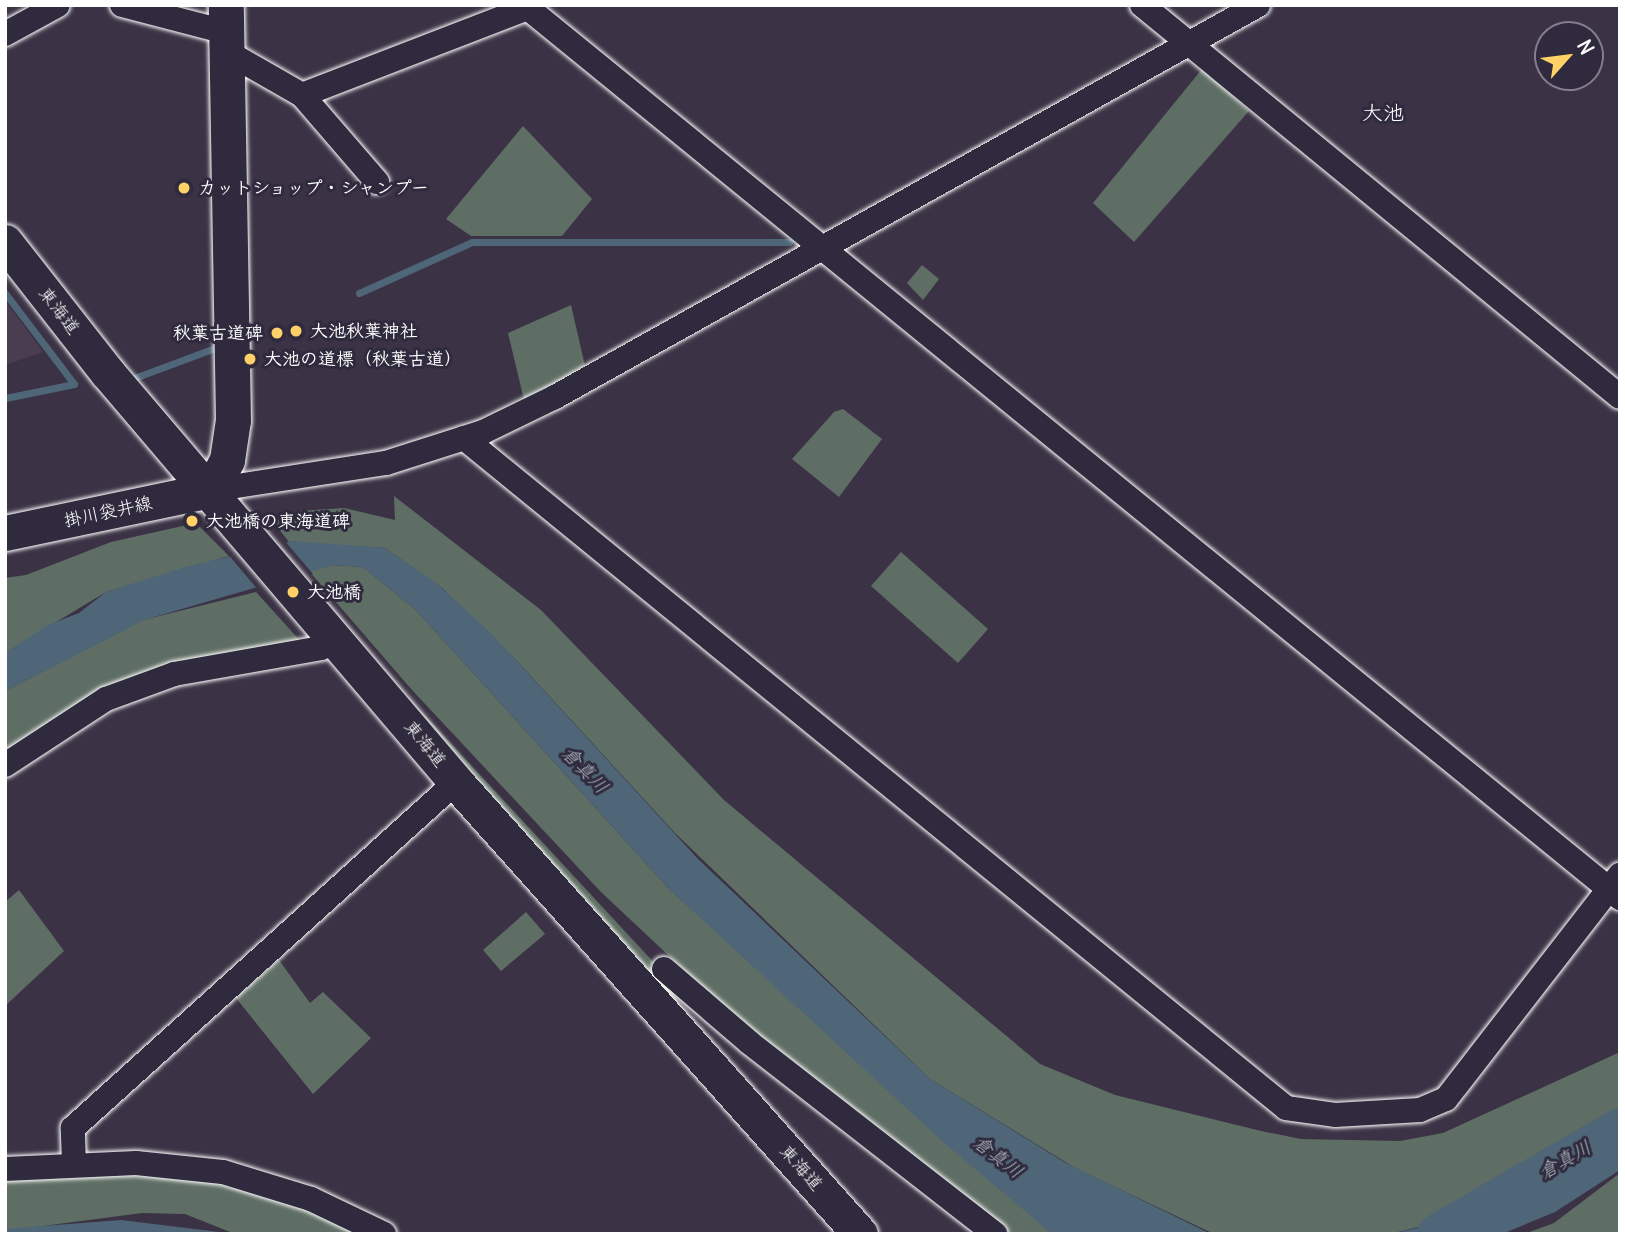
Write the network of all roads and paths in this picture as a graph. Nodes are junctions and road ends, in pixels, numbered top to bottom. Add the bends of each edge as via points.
1 (58, 5) edge
2 (122, 5) edge
3 (1142, 5) edge
4 (1258, 5) edge
5 (526, 7) edge
6 (226, 20) edge
7 (5, 34) edge
8 (1189, 44) junction
9 (302, 95) junction
10 (377, 182) dead end
11 (5, 242) edge
12 (822, 246) junction
13 (1620, 397) edge
14 (233, 420) junction
15 (464, 438) junction
16 (164, 439) junction
17 (220, 502) junction
18 (5, 533) edge
19 (333, 632) junction
20 (5, 765) edge
21 (457, 782) junction
22 (1616, 887) edge
23 (664, 968) dead end
24 (74, 1164) junction
25 (5, 1169) edge
26 (384, 1234) edge
27 (860, 1234) edge
28 (995, 1234) edge

1 - 7 street
2 - 6 street
3 - 8 street
4 - 8 street
5 - 9 street
5 - 12 street
6 - 9 street
6 - 14 main road
8 - 12 street
8 - 13 street
9 - 10 street
11 - 16 main road, 東海道
12 - 15 street via 555,397
12 - 22 street
14 - 16 main road via 203,447 178,447
14 - 17 main road
15 - 17 street
15 - 22 street via 1286,1108 1335,1115 1420,1110 1446,1099
16 - 17 main road, 東海道
17 - 18 main road, 掛川袋井線
17 - 19 main road, 東海道
19 - 20 street via 321,648 162,678 106,699
19 - 21 main road, 東海道
21 - 24 street via 73,1128
21 - 27 main road, 東海道
23 - 28 street via 750,1043
24 - 25 street
24 - 26 street via 136,1163 223,1172 311,1199

